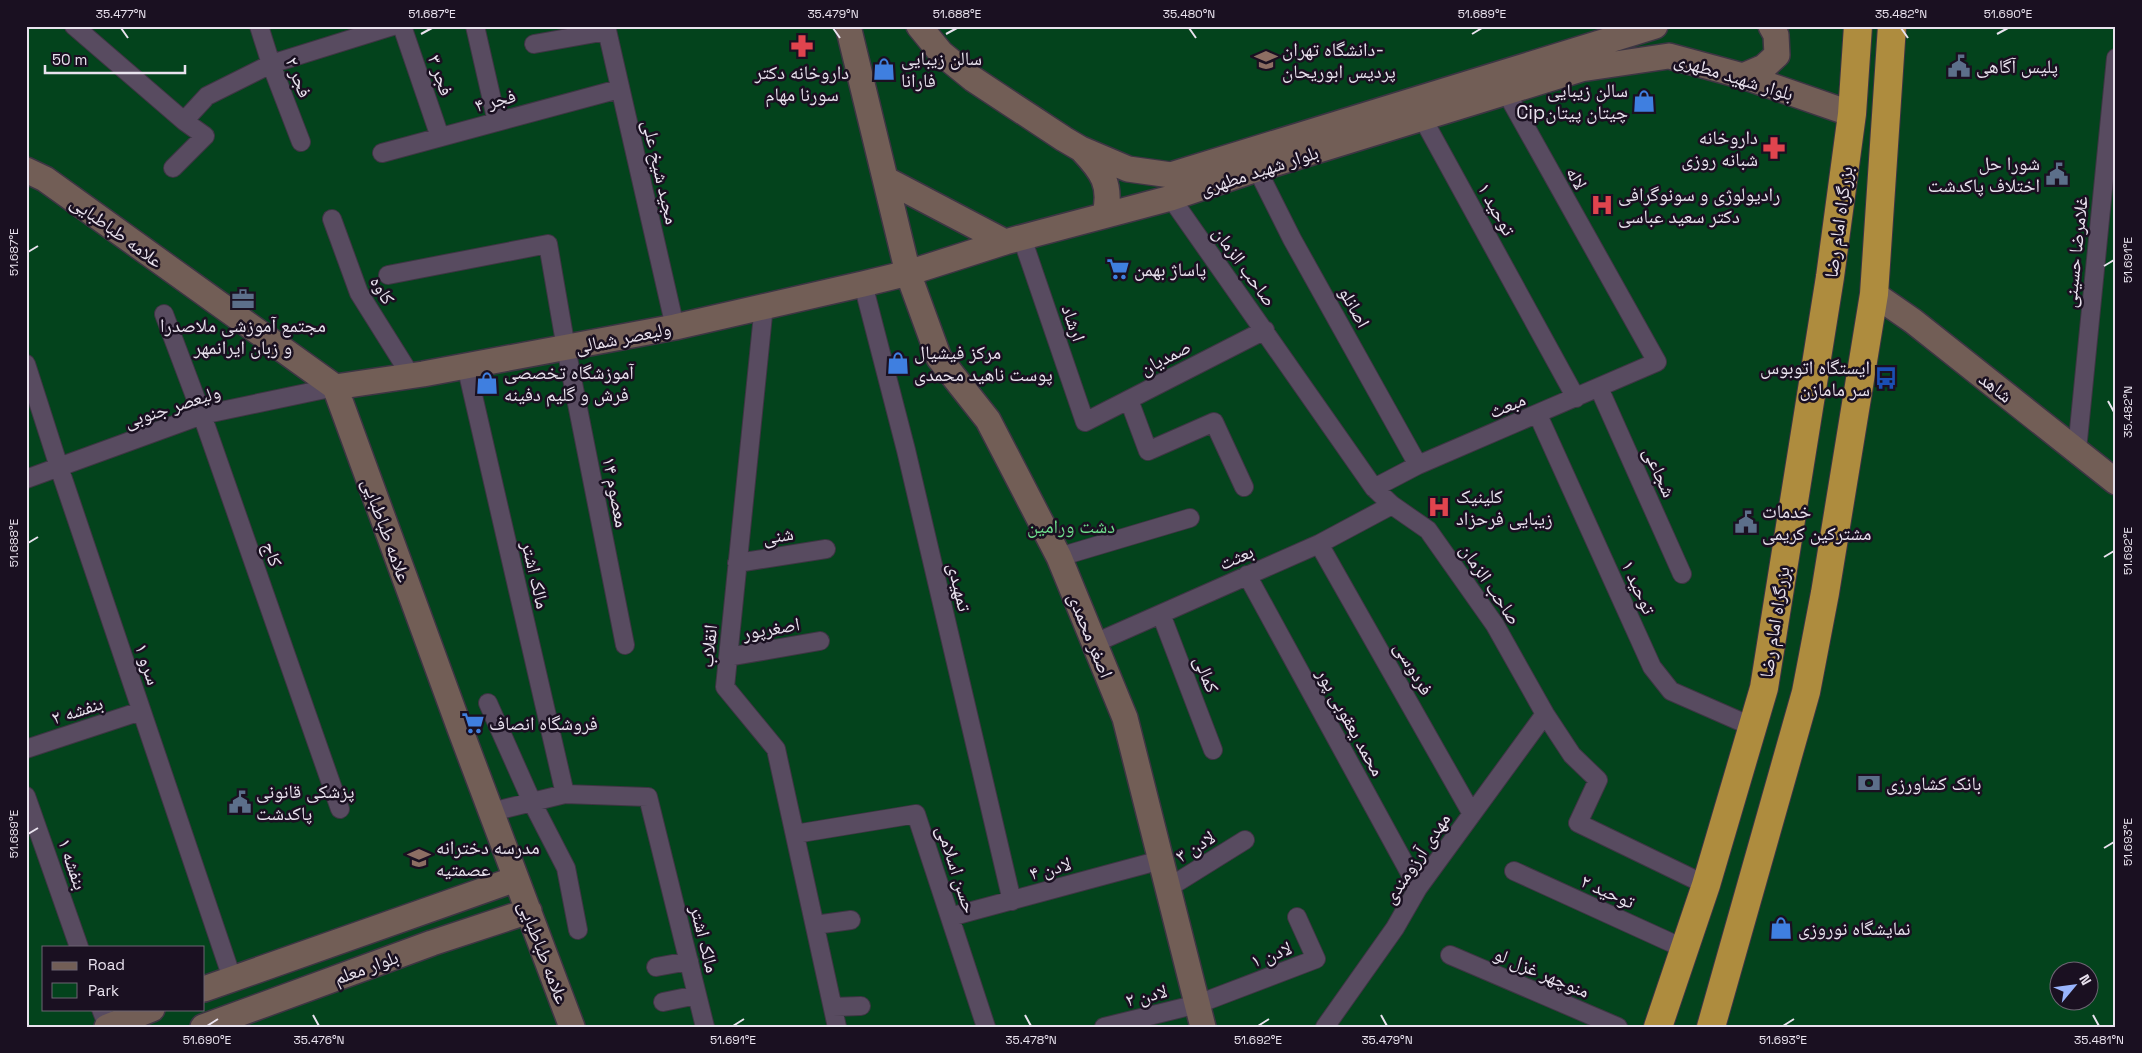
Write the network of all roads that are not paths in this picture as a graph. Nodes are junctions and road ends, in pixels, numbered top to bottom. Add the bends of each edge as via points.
1 (74, 26) edge
2 (258, 26) edge
3 (393, 26) edge
4 (402, 26) edge
5 (475, 26) edge
6 (848, 26) edge
7 (919, 26) edge
8 (1655, 26) edge
9 (1771, 26) edge
10 (1858, 26) edge
11 (1892, 26) edge
12 (607, 29) edge
13 (534, 44) dead end
14 (2116, 58) edge
15 (270, 64) junction
16 (1743, 76) junction
17 (619, 89) junction
18 (1506, 92) junction
19 (1852, 114) junction
20 (1423, 119) junction
21 (184, 121) junction
22 (497, 122) junction
23 (440, 137) junction
24 (301, 142) dead end
25 (1081, 149) junction
26 (382, 153) dead end
27 (173, 168) dead end
28 (1256, 169) junction
29 (26, 170) edge
30 (887, 180) junction
31 (1171, 198) junction
32 (1105, 214) junction
33 (332, 219) dead end
34 (1014, 240) junction
35 (908, 272) junction
36 (388, 275) dead end
37 (863, 284) junction
38 (1874, 294) junction
39 (764, 305) junction
40 (164, 314) dead end
41 (675, 327) junction
42 (1265, 330) junction
43 (566, 348) junction
44 (1657, 362) joint
45 (26, 364) edge
46 (466, 365) junction
47 (412, 376) junction
48 (336, 387) junction
49 (1599, 388) junction
50 (1576, 398) junction
51 (1129, 400) junction
52 (202, 415) junction
53 (1538, 415) junction
54 (1085, 422) joint
55 (2077, 450) junction
56 (1418, 465) junction
57 (59, 467) junction
58 (26, 479) edge
59 (2116, 482) edge
60 (1244, 487) dead end
61 (1374, 488) junction
62 (1392, 506) junction
63 (1190, 518) dead end
64 (1318, 544) junction
65 (826, 549) dead end
66 (1059, 557) junction
67 (738, 563) junction
68 (1682, 574) dead end
69 (1247, 575) junction
70 (1160, 614) junction
71 (820, 640) dead end
72 (1095, 643) junction
73 (625, 645) dead end
74 (728, 657) junction
75 (488, 703) dead end
76 (141, 711) junction
77 (1545, 714) junction
78 (1753, 727) junction
79 (26, 749) edge
80 (1214, 750) dead end
81 (565, 794) junction
82 (26, 796) edge
83 (532, 802) junction
84 (340, 809) dead end
85 (491, 812) junction
86 (1472, 814) junction
87 (795, 834) junction
88 (1245, 840) dead end
89 (1161, 860) junction
90 (1514, 872) dead end
91 (516, 879) junction
92 (1706, 885) junction
93 (1168, 888) junction
94 (1418, 888) junction
95 (1012, 900) junction
96 (529, 911) junction
97 (1297, 917) dead end
98 (950, 918) junction
99 (851, 920) dead end
100 (815, 925) junction
101 (578, 930) dead end
102 (79, 946) edge
103 (1685, 949) junction
104 (1450, 955) dead end
105 (688, 961) junction
106 (656, 967) dead end
107 (232, 978) junction
108 (205, 989) edge
109 (697, 995) junction
110 (663, 1002) dead end
111 (861, 1006) dead end
112 (832, 1007) junction
113 (101, 1010) edge
114 (150, 1010) edge
115 (243, 1012) junction
116 (1200, 1016) edge
117 (107, 1027) edge
118 (203, 1027) edge
119 (572, 1027) edge
120 (705, 1027) edge
121 (837, 1027) edge
122 (986, 1027) edge
123 (1104, 1027) edge
124 (1325, 1027) edge
125 (1618, 1027) edge
126 (1658, 1027) edge
127 (1711, 1027) edge

1 - 21 street
2 - 15 street, فجر ۲
3 - 15 street
4 - 23 street, فجر ۳
5 - 22 street
6 - 30 street
7 - 25 street, بلوار شهید مطهری via 941,53 973,79
8 - 25 street, بلوار شهید مطهری via 1171,175 1128,169
9 - 16 street via 1776,35 1777,55 1764,67
10 - 19 highway, بزرگراه امام رضا
11 - 38 highway, بزرگراه امام رضا
12 - 13 street
12 - 17 street, مجید شیخ علی
14 - 55 street, غلامرضا حسینی
15 - 21 street via 207,96
15 - 24 street, فجر ۲
16 - 18 street, بلوار شهید مطهری via 1669,56 1581,69
16 - 19 street, بلوار شهید مطهری
17 - 22 street, فجر ۴
17 - 41 street, مجید شیخ علی
18 - 20 street, بلوار شهید مطهری
18 - 44 street, لاله
19 - 78 highway, بزرگراه امام رضا via 1829,287 1764,688
20 - 28 street, بلوار شهید مطهری
20 - 50 street, توحید ۱
21 - 27 street via 205,136
22 - 23 street, فجر ۴
23 - 26 street, فجر ۴
25 - 32 street via 1096,164 1107,187 1109,199
28 - 31 street, بلوار شهید مطهری
28 - 56 street, اصانلو via 1292,240
29 - 48 street, علامه طباطبایی via 45,179
30 - 34 street
30 - 35 street
31 - 32 street, بلوار شهید مطهری
31 - 42 street, صاحب الزمان
32 - 34 street, بلوار شهید مطهری
33 - 47 street, کاوه via 359,293
34 - 35 street, بلوار شهید مطهری
34 - 54 street, ارشاد
35 - 37 street, ولیعصر شمالی
35 - 66 street, اصغر محمدی via 939,358 988,420
36 - 43 street, ۱۴ معصوم via 548,244
37 - 39 street, ولیعصر شمالی
37 - 95 street, تمهیدی via 906,450
38 - 55 street, شاهد
38 - 127 highway, بزرگراه امام رضا via 1806,692
39 - 41 street, ولیعصر شمالی
39 - 67 street, انقلاب
40 - 52 street, کاج
41 - 43 street, ولیعصر شمالی
42 - 51 street, صمدیان
42 - 61 street, صاحب الزمان
43 - 46 street, ولیعصر شمالی
43 - 73 street, ۱۴ معصوم
44 - 49 street, مبعث
45 - 57 street, سرو ۱
46 - 47 street, ولیعصر شمالی
46 - 81 street, مالک اشتر
47 - 48 street, ولیعصر شمالی
48 - 52 street, ولیعصر جنوبی
48 - 85 street, علامه طباطبایی
49 - 50 street, مبعث
49 - 68 street, شجاعی
50 - 53 street, مبعث
51 - 54 street, صمدیان
51 - 60 street via 1148,451 1214,422
52 - 57 street, ولیعصر جنوبی
52 - 84 street, کاج
53 - 56 street, مبعث
53 - 78 street, توحید ۱ via 1652,667 1670,691
55 - 59 street, شاهد
56 - 61 street, مبعث
57 - 58 street, ولیعصر جنوبی
57 - 76 street, سرو ۱
61 - 62 street, صاحب الزمان
62 - 64 street, بعثت
62 - 77 street, صاحب الزمان via 1428,530 1495,625
63 - 66 street
64 - 69 street, بعثت
64 - 86 street, فردوسی
65 - 67 street, شنی
66 - 72 street, اصغر محمدی
67 - 74 street, انقلاب
69 - 70 street, بعثت
69 - 94 street, محمد یعقوبی پور
70 - 72 street, بعثت
70 - 80 street, کمالی
71 - 74 street, اصغرپور
72 - 89 street, اصغر محمدی via 1125,718
74 - 87 street, انقلاب via 726,687 776,749
75 - 83 street
76 - 79 street, بنفشه ۲
76 - 107 street, سرو ۱
77 - 86 street, مهدی آرزومندی
77 - 92 street, صاحب الزمان via 1572,755 1598,780 1578,823
78 - 92 highway, بزرگراه امام رضا
81 - 83 street, مالک اشتر
81 - 105 street, مالک اشتر via 648,797
82 - 102 street, بنفشه ۱
83 - 85 street, مالک اشتر
83 - 101 street via 566,868
85 - 91 street, علامه طباطبایی
86 - 94 street, مهدی آرزومندی
87 - 98 street, حسن اسلامی via 916,814
87 - 100 street, انقلاب
88 - 93 street, لادن ۳
89 - 93 street, اصغر محمدی
89 - 95 street, لادن ۴
90 - 103 street, توحید ۲
91 - 96 street, علامه طباطبایی
91 - 107 street, بلوار معلم
92 - 103 highway, بزرگراه امام رضا
93 - 116 street, اصغر محمدی
94 - 124 street, مهدی آرزومندی via 1395,928
95 - 98 street, لادن ۴
96 - 115 street, بلوار معلم
96 - 119 street, علامه طباطبایی
97 - 116 street, لادن ۱ via 1316,960
98 - 122 street, حسن اسلامی
99 - 100 street
100 - 112 street, انقلاب
103 - 126 highway, بزرگراه امام رضا
104 - 125 street, منوچهر غزل لو
105 - 106 street
105 - 109 street, مالک اشتر
107 - 108 street, بلوار معلم
107 - 115 street
109 - 110 street
109 - 120 street, مالک اشتر
111 - 112 street
112 - 121 street, انقلاب
113 - 117 street
114 - 117 street
115 - 118 street, بلوار معلم
116 - 123 street, لادن ۲

